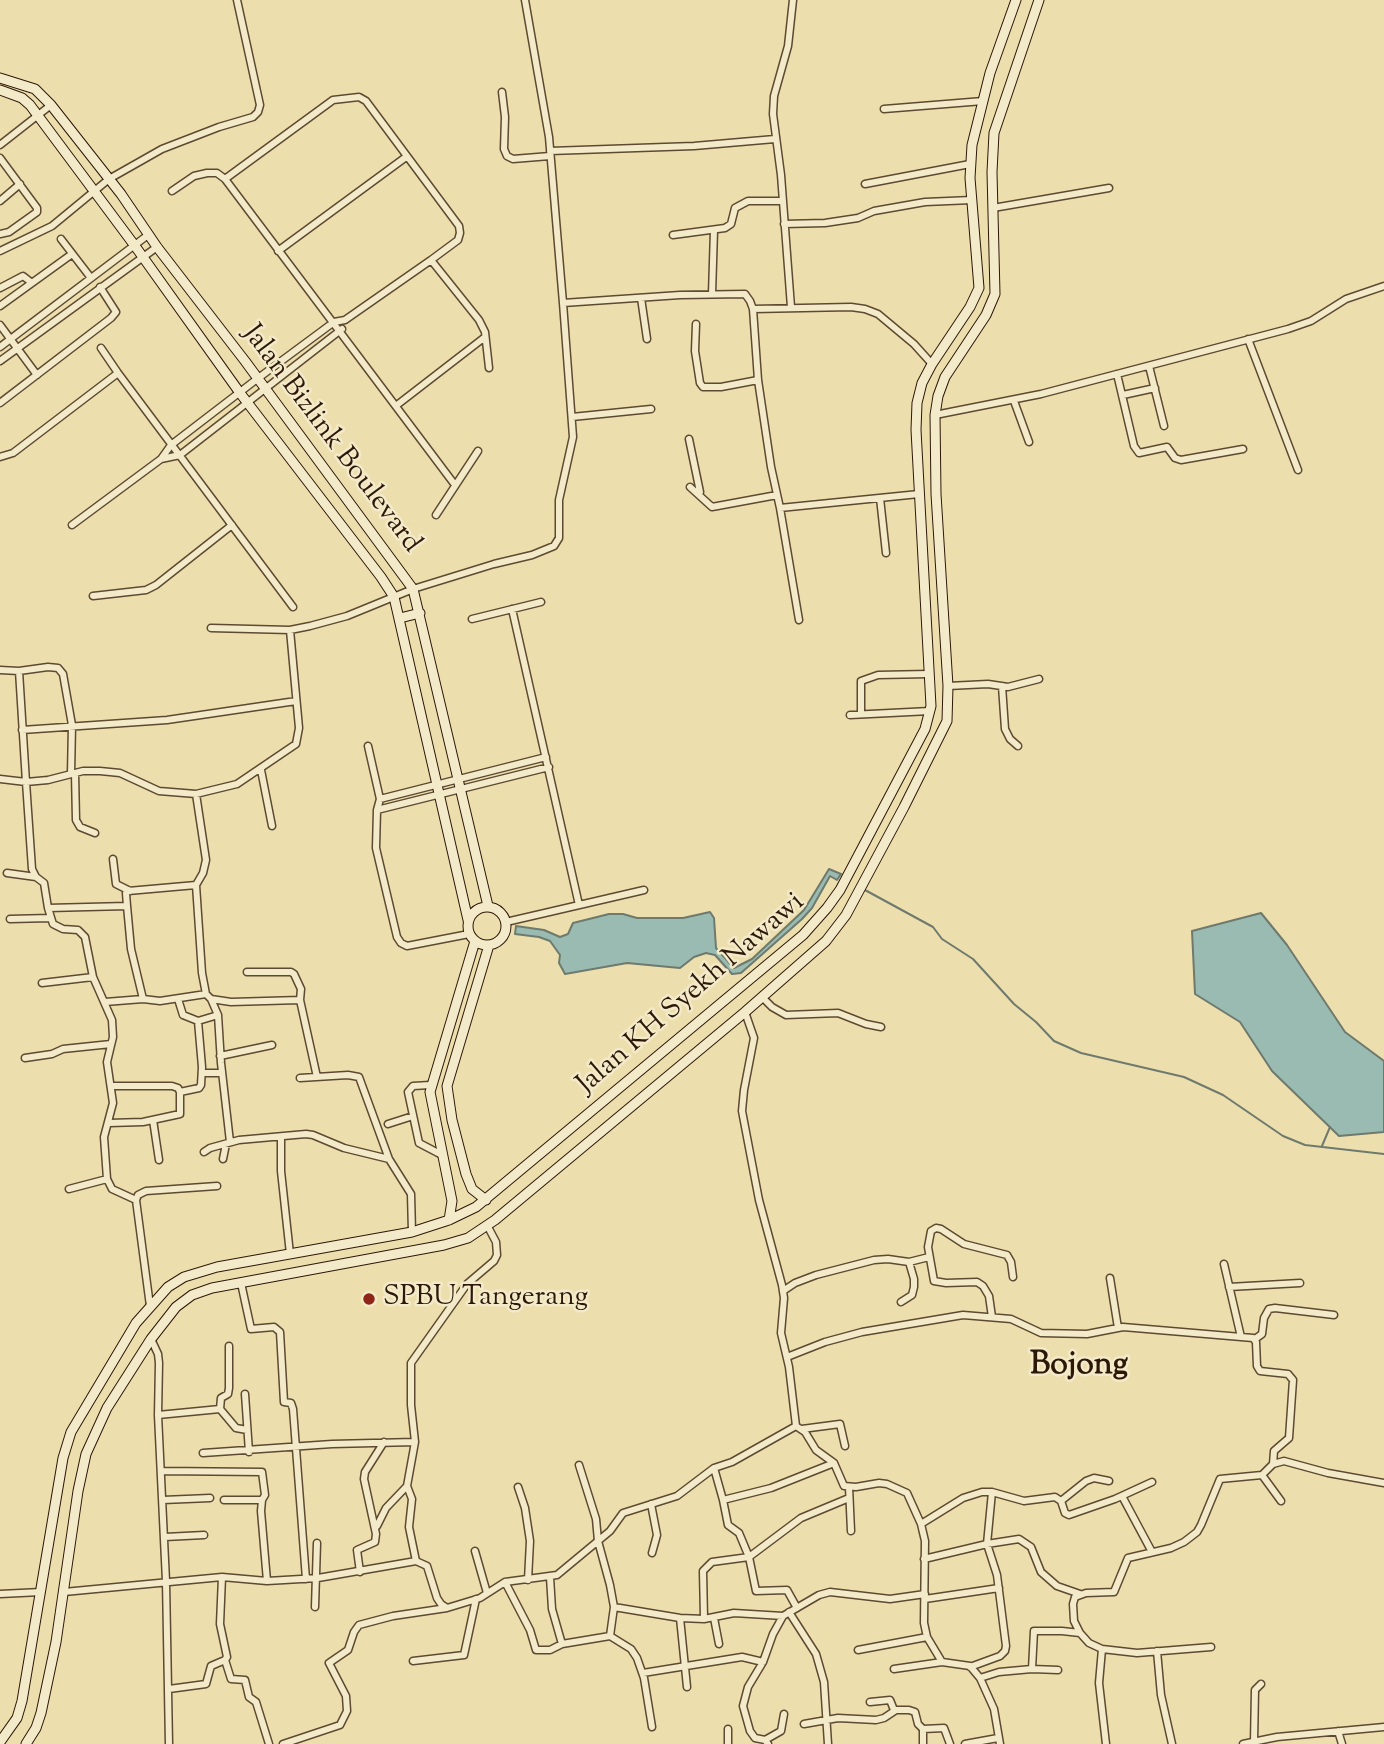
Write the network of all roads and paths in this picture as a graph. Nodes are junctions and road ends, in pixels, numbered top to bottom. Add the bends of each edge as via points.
1 (237, 0) edge
2 (525, 0) edge
3 (793, 0) edge
4 (1016, 0) edge
5 (1039, 0) edge
6 (0, 78) edge
7 (0, 90) edge
8 (502, 92) dead end
9 (983, 101) junction
10 (51, 105) junction
11 (884, 109) dead end
12 (37, 117) junction
13 (775, 139) junction
14 (0, 145) edge
15 (550, 153) junction
16 (406, 157) junction
17 (0, 158) edge
18 (970, 164) junction
19 (109, 179) junction
20 (225, 179) junction
21 (20, 184) junction
22 (865, 184) dead end
23 (1109, 188) dead end
24 (172, 191) dead end
25 (94, 192) junction
26 (972, 200) junction
27 (0, 201) edge
28 (782, 201) junction
29 (993, 208) junction
30 (784, 224) junction
31 (713, 230) junction
32 (0, 234) edge
33 (148, 235) junction
34 (673, 235) dead end
35 (61, 239) dead end
36 (135, 246) junction
37 (157, 247) junction
38 (0, 251) edge
39 (278, 251) junction
40 (72, 254) junction
41 (143, 257) junction
42 (431, 261) junction
43 (91, 278) junction
44 (32, 283) junction
45 (1384, 286) edge
46 (100, 287) junction
47 (0, 288) edge
48 (712, 294) junction
49 (641, 298) junction
50 (563, 303) junction
51 (0, 306) edge
52 (791, 307) junction
53 (752, 309) junction
54 (345, 320) junction
55 (334, 321) junction
56 (696, 324) dead end
57 (0, 325) edge
58 (342, 332) junction
59 (485, 337) junction
60 (647, 339) dead end
61 (1248, 339) junction
62 (15, 344) junction
63 (0, 347) edge
64 (101, 348) dead end
65 (0, 361) edge
66 (932, 364) junction
67 (1149, 366) junction
68 (489, 368) dead end
69 (118, 373) junction
70 (1117, 374) junction
71 (37, 375) junction
72 (257, 379) junction
73 (758, 380) junction
74 (1155, 387) junction
75 (264, 388) junction
76 (240, 393) junction
77 (1123, 395) junction
78 (1014, 401) junction
79 (247, 402) junction
80 (0, 403) edge
81 (397, 405) junction
82 (652, 409) dead end
83 (935, 415) junction
84 (572, 417) junction
85 (1164, 426) dead end
86 (689, 439) dead end
87 (1029, 442) dead end
88 (171, 444) junction
89 (1243, 449) dead end
90 (478, 450) dead end
91 (180, 455) junction
92 (0, 457) edge
93 (161, 459) junction
94 (1298, 470) dead end
95 (456, 485) junction
96 (690, 487) dead end
97 (919, 494) junction
98 (777, 495) junction
99 (701, 497) junction
100 (880, 498) junction
101 (780, 508) junction
102 (436, 515) dead end
103 (72, 525) dead end
104 (232, 525) junction
105 (939, 537) junction
106 (923, 538) junction
107 (886, 553) dead end
108 (396, 565) junction
109 (381, 577) junction
110 (413, 589) junction
111 (93, 596) dead end
112 (394, 597) junction
113 (541, 602) dead end
114 (293, 607) dead end
115 (512, 609) junction
116 (420, 613) junction
117 (400, 618) junction
118 (472, 619) dead end
119 (799, 620) dead end
120 (211, 628) dead end
121 (290, 630) junction
122 (0, 670) edge
123 (19, 671) junction
124 (929, 674) junction
125 (1039, 680) dead end
126 (948, 686) junction
127 (1002, 686) junction
128 (296, 701) junction
129 (930, 711) junction
130 (861, 714) junction
131 (850, 715) dead end
132 (72, 725) junction
133 (22, 730) junction
134 (368, 746) dead end
135 (1018, 746) dead end
136 (546, 757) junction
137 (549, 767) junction
138 (261, 770) junction
139 (73, 774) junction
140 (0, 779) edge
141 (458, 779) junction
142 (26, 782) junction
143 (439, 789) junction
144 (460, 789) junction
145 (197, 794) junction
146 (380, 799) junction
147 (377, 810) junction
148 (272, 826) dead end
149 (95, 833) dead end
150 (113, 859) dead end
151 (7, 873) dead end
152 (36, 877) junction
153 (196, 885) junction
154 (644, 890) dead end
155 (130, 891) junction
156 (579, 905) junction
157 (127, 906) junction
158 (488, 906) junction
159 (48, 908) junction
160 (50, 918) junction
161 (10, 919) dead end
162 (468, 920) junction
163 (506, 922) junction
164 (472, 937) junction
165 (489, 945) junction
166 (247, 972) dead end
167 (93, 977) junction
168 (43, 983) dead end
169 (209, 997) junction
170 (762, 997) junction
171 (143, 999) junction
172 (178, 999) junction
173 (300, 1000) junction
174 (105, 1002) junction
175 (746, 1012) junction
176 (218, 1014) junction
177 (198, 1020) junction
178 (881, 1027) dead end
179 (110, 1044) junction
180 (272, 1045) dead end
181 (220, 1056) junction
182 (24, 1058) dead end
183 (202, 1073) junction
184 (222, 1073) junction
185 (317, 1077) junction
186 (299, 1078) dead end
187 (430, 1085) junction
188 (111, 1086) junction
189 (180, 1092) junction
190 (413, 1116) junction
191 (153, 1121) junction
192 (109, 1123) junction
193 (388, 1124) dead end
194 (281, 1137) junction
195 (228, 1143) junction
196 (204, 1152) dead end
197 (442, 1155) junction
198 (159, 1160) dead end
199 (223, 1160) dead end
200 (389, 1160) junction
201 (107, 1179) junction
202 (217, 1186) dead end
203 (69, 1189) dead end
204 (136, 1200) junction
205 (486, 1200) junction
206 (449, 1220) junction
207 (487, 1225) junction
208 (412, 1232) junction
209 (290, 1254) junction
210 (929, 1258) junction
211 (909, 1262) junction
212 (1224, 1264) dead end
213 (932, 1278) junction
214 (1013, 1278) dead end
215 (1110, 1278) dead end
216 (914, 1279) junction
217 (241, 1283) junction
218 (1300, 1283) dead end
219 (1230, 1287) junction
220 (783, 1291) junction
221 (901, 1302) dead end
222 (150, 1306) junction
223 (1334, 1315) dead end
224 (992, 1317) junction
225 (1118, 1328) junction
226 (1241, 1336) junction
227 (150, 1339) junction
228 (1255, 1339) junction
229 (229, 1346) dead end
230 (787, 1357) junction
231 (245, 1394) dead end
232 (220, 1409) junction
233 (158, 1415) junction
234 (799, 1427) junction
235 (247, 1430) junction
236 (415, 1442) junction
237 (384, 1443) junction
238 (845, 1446) dead end
239 (296, 1447) junction
240 (249, 1452) junction
241 (204, 1453) dead end
242 (834, 1463) junction
243 (1273, 1464) junction
244 (579, 1465) dead end
245 (714, 1468) junction
246 (162, 1471) junction
247 (1262, 1475) junction
248 (1109, 1480) dead end
249 (1152, 1482) dead end
250 (1384, 1483) edge
251 (407, 1486) junction
252 (518, 1487) dead end
253 (849, 1487) junction
254 (992, 1492) junction
255 (1122, 1496) junction
256 (211, 1498) dead end
257 (849, 1498) junction
258 (163, 1500) junction
259 (224, 1500) dead end
260 (262, 1500) junction
261 (723, 1500) junction
262 (1061, 1501) junction
263 (1280, 1502) dead end
264 (651, 1504) junction
265 (921, 1524) junction
266 (377, 1527) junction
267 (851, 1531) dead end
268 (204, 1535) dead end
269 (165, 1537) junction
270 (598, 1541) junction
271 (317, 1543) dead end
272 (987, 1544) junction
273 (475, 1551) dead end
274 (1152, 1552) junction
275 (652, 1553) dead end
276 (748, 1557) junction
277 (924, 1559) junction
278 (416, 1561) junction
279 (360, 1572) junction
280 (222, 1577) junction
281 (550, 1577) junction
282 (318, 1578) junction
283 (306, 1579) junction
284 (528, 1580) junction
285 (166, 1581) junction
286 (267, 1581) junction
287 (505, 1582) junction
288 (999, 1588) junction
289 (41, 1592) junction
290 (64, 1592) junction
291 (487, 1593) junction
292 (0, 1594) edge
293 (1080, 1594) junction
294 (925, 1597) junction
295 (476, 1599) junction
296 (315, 1607) dead end
297 (614, 1607) junction
298 (447, 1608) junction
299 (797, 1608) junction
300 (786, 1614) junction
301 (680, 1618) junction
302 (714, 1618) junction
303 (704, 1619) junction
304 (1080, 1633) junction
305 (610, 1636) junction
306 (927, 1637) junction
307 (562, 1644) junction
308 (719, 1644) dead end
309 (1211, 1647) dead end
310 (1102, 1649) junction
311 (858, 1650) dead end
312 (1157, 1651) junction
313 (225, 1660) junction
314 (413, 1661) dead end
315 (763, 1662) junction
316 (942, 1662) junction
317 (970, 1667) junction
318 (684, 1668) junction
319 (894, 1669) dead end
320 (1032, 1669) junction
321 (1058, 1670) dead end
322 (643, 1674) junction
323 (980, 1678) junction
324 (1261, 1684) dead end
325 (687, 1686) dead end
326 (169, 1689) junction
327 (870, 1702) dead end
328 (894, 1710) junction
329 (784, 1714) dead end
330 (826, 1719) junction
331 (804, 1724) dead end
332 (652, 1727) dead end
333 (1384, 1727) edge
334 (728, 1729) dead end
335 (923, 1729) junction
336 (1338, 1731) junction
337 (755, 1738) junction
338 (999, 1741) edge
339 (0, 1742) edge
340 (766, 1742) edge
341 (1254, 1742) junction
342 (26, 1744) edge
343 (169, 1744) edge
344 (269, 1744) edge
345 (283, 1744) edge
346 (727, 1744) edge
347 (748, 1744) edge
348 (828, 1744) edge
349 (923, 1744) edge
350 (950, 1744) edge
351 (965, 1744) edge
352 (1106, 1744) edge
353 (1172, 1744) edge
354 (1243, 1744) edge
355 (1342, 1744) edge

1 - 19 street via 258,112 162,149
2 - 15 street
3 - 13 street via 789,46 774,96
4 - 9 main road, Jalan KH Syekh Nawawi
5 - 29 main road, Jalan KH Syekh Nawawi via 994,133
6 - 10 main road, Jalan Bizlink Boulevard via 35,89
7 - 12 main road, Jalan Bizlink Boulevard via 22,98
8 - 15 street via 507,156
9 - 11 street
9 - 18 main road, Jalan KH Syekh Nawawi
10 - 12 street
10 - 19 main road, Jalan Bizlink Boulevard
12 - 14 street
12 - 25 main road, Jalan Bizlink Boulevard
13 - 15 street
13 - 28 street
15 - 50 street
16 - 20 street via 366,101 359,97 333,100
16 - 39 street
16 - 42 street via 460,233 458,240
17 - 21 street
18 - 22 street
18 - 26 main road, Jalan KH Syekh Nawawi
19 - 25 street
19 - 33 main road, Jalan Bizlink Boulevard
20 - 24 street via 207,173
20 - 39 street
21 - 27 street
21 - 32 street via 37,211
23 - 29 street
25 - 36 main road, Jalan Bizlink Boulevard
25 - 38 street via 52,226
26 - 30 street via 925,202 836,222
26 - 66 main road, Jalan KH Syekh Nawawi via 979,288
28 - 30 street
28 - 31 street via 739,204 731,224
29 - 83 main road, Jalan KH Syekh Nawawi via 995,294 945,377
30 - 52 street
31 - 34 street
31 - 48 street
33 - 36 street
33 - 37 main road, Jalan Bizlink Boulevard
35 - 40 street
36 - 41 main road, Jalan Bizlink Boulevard
36 - 43 street
37 - 41 street
37 - 72 main road, Jalan Bizlink Boulevard
39 - 55 street
40 - 43 street
40 - 44 street
41 - 46 street
41 - 76 main road, Jalan Bizlink Boulevard
42 - 54 street
42 - 59 street via 480,320
43 - 62 street
44 - 47 street via 23,276
44 - 51 street
45 - 61 street via 1346,299 1311,321
46 - 62 street
46 - 71 street via 116,312
48 - 49 street
48 - 53 street via 745,294
49 - 50 street
49 - 60 street
50 - 84 street
52 - 53 street
52 - 66 street via 851,307 878,314
53 - 73 street
54 - 55 street
54 - 58 street
55 - 58 street
55 - 72 street
56 - 73 street via 695,351 703,387
57 - 62 street
58 - 75 street
58 - 81 street
59 - 68 street
59 - 81 street
61 - 67 street
61 - 94 street
62 - 63 street
62 - 65 street
62 - 71 street
64 - 69 street
66 - 97 main road, Jalan KH Syekh Nawawi via 922,383 915,418
67 - 70 street
67 - 74 street
69 - 88 street
69 - 92 street via 13,453
70 - 77 street
70 - 78 street
71 - 80 street
72 - 75 main road, Jalan Bizlink Boulevard
72 - 76 street
73 - 98 street
74 - 77 street
74 - 85 street
75 - 79 street
75 - 108 main road, Jalan Bizlink Boulevard
76 - 79 main road, Jalan Bizlink Boulevard
76 - 88 street
77 - 89 street via 1139,453 1167,447 1181,460
78 - 83 street
78 - 87 street
79 - 91 street
79 - 109 main road, Jalan Bizlink Boulevard
81 - 95 street
82 - 84 street
83 - 105 main road, Jalan KH Syekh Nawawi
84 - 110 street via 573,437 559,499 559,538 554,546
86 - 99 street
88 - 91 street
88 - 93 street
90 - 95 street
91 - 93 street
91 - 104 street
93 - 103 street
95 - 102 street
96 - 99 street
97 - 100 street
97 - 106 main road, Jalan KH Syekh Nawawi
98 - 99 street via 716,507
98 - 101 street
100 - 101 street
100 - 107 street
101 - 119 street
104 - 111 street via 156,585
104 - 114 street
105 - 106 main road
105 - 126 main road, Jalan KH Syekh Nawawi
106 - 124 main road, Jalan KH Syekh Nawawi
108 - 109 main road
108 - 110 main road, Jalan Bizlink Boulevard
109 - 112 main road, Jalan Bizlink Boulevard
110 - 112 street
110 - 116 main road, Jalan Bizlink Boulevard
112 - 117 main road, Jalan Bizlink Boulevard
112 - 121 street via 347,616
113 - 115 street
115 - 118 street
115 - 136 street
116 - 117 main road
116 - 141 main road, Jalan Bizlink Boulevard
117 - 143 main road, Jalan Bizlink Boulevard
120 - 121 street
121 - 128 street
122 - 123 street
123 - 132 street via 48,667 64,674
123 - 133 street
124 - 129 main road, Jalan KH Syekh Nawawi
124 - 130 street via 878,675 861,681
125 - 127 street
126 - 127 street
126 - 170 main road, Jalan KH Syekh Nawawi via 947,721 846,915 827,941
127 - 135 street via 1005,729
128 - 132 street via 167,719
128 - 138 street via 296,744
129 - 130 street
129 - 205 main road, Jalan KH Syekh Nawawi via 925,729 840,890 803,935
130 - 131 street
132 - 133 street
132 - 139 street
133 - 142 street
134 - 146 street
136 - 137 street
136 - 141 street
137 - 144 street
137 - 156 street
138 - 145 street via 237,784
138 - 148 street
139 - 142 street
139 - 145 street via 120,773 159,791
139 - 149 street via 76,820 80,827
140 - 142 street
141 - 143 street
141 - 144 main road, Jalan Bizlink Boulevard
142 - 152 street via 30,864
143 - 144 street
143 - 146 street
143 - 147 street
143 - 162 main road, Jalan Bizlink Boulevard
144 - 158 main road, Jalan Bizlink Boulevard
145 - 153 street via 206,860
146 - 147 street
147 - 164 street via 376,848 401,943
150 - 155 street via 116,884
151 - 152 street
152 - 159 street via 44,883
153 - 155 street
153 - 169 street via 202,973
154 - 156 street
155 - 157 street via 126,893
156 - 163 street
157 - 159 street
157 - 171 street
158 - 162 main road via 473,912
158 - 163 main road via 503,914
159 - 160 street
160 - 161 street
160 - 167 street via 57,928 83,933
162 - 164 main road
163 - 165 main road via 503,937
164 - 165 main road
164 - 187 main road
165 - 205 main road via 447,1086 466,1174 472,1189
166 - 173 street via 291,972 301,989
167 - 168 street
167 - 174 street
169 - 172 street
169 - 173 street via 231,1002
169 - 176 street
170 - 175 main road, Jalan KH Syekh Nawawi
170 - 178 street via 786,1015 838,1013
171 - 172 street
171 - 174 street
172 - 177 street via 183,1015
173 - 185 street
174 - 179 street via 113,1028
175 - 207 main road, Jalan KH Syekh Nawawi
175 - 220 street via 754,1038 742,1111
176 - 177 street
176 - 181 street
177 - 183 street
179 - 182 street
179 - 188 street
180 - 181 street
181 - 184 street
183 - 184 street
183 - 189 street via 200,1087
184 - 195 street
185 - 186 street
185 - 200 street via 359,1077
187 - 190 street via 409,1088
187 - 197 main road
188 - 189 street via 172,1086
188 - 192 street
189 - 191 street via 180,1114
190 - 193 street
190 - 197 street via 419,1143
191 - 192 street
191 - 198 street
192 - 201 street via 104,1137
194 - 195 street
194 - 200 street via 313,1135
194 - 209 street
195 - 196 street
195 - 199 street
197 - 206 main road via 452,1201
200 - 208 street via 411,1194
201 - 203 street
201 - 204 street via 111,1189
202 - 204 street via 146,1191
204 - 222 street
205 - 206 main road, Jalan KH Syekh Nawawi
206 - 208 main road, Jalan KH Syekh Nawawi
207 - 217 main road, Jalan KH Syekh Nawawi via 468,1238 444,1245
207 - 236 street via 496,1242 494,1261 467,1284 411,1363
208 - 209 main road, Jalan KH Syekh Nawawi
209 - 222 main road, Jalan KH Syekh Nawawi via 184,1277
210 - 211 street
210 - 213 street
210 - 214 street via 931,1231 941,1229 964,1244 1007,1255
211 - 216 street
211 - 220 street via 874,1260 816,1275
212 - 219 street
213 - 216 street
213 - 224 street via 984,1286
215 - 225 street
216 - 221 street via 912,1295
217 - 227 main road, Jalan KH Syekh Nawawi via 192,1295
217 - 239 street via 251,1329 274,1327 279,1332 284,1402 292,1405
218 - 219 street
219 - 226 street
220 - 230 street via 782,1333
222 - 289 main road, Jalan KH Syekh Nawawi via 71,1432
223 - 228 street via 1275,1308 1267,1311 1262,1334
224 - 225 street via 1011,1319 1041,1333 1087,1334
224 - 230 street via 963,1315 891,1325
225 - 226 street
226 - 228 street
227 - 233 street via 158,1354
227 - 290 main road, Jalan KH Syekh Nawawi via 107,1408 86,1454
228 - 243 street via 1260,1371 1288,1374 1293,1380 1289,1438 1274,1451
229 - 232 street via 229,1388
230 - 234 street
231 - 235 street
232 - 233 street
232 - 235 street via 236,1428
233 - 246 street
234 - 238 street via 840,1424
234 - 242 street via 816,1450
234 - 245 street
235 - 240 street
236 - 237 street
236 - 251 street
237 - 239 street
237 - 266 street via 364,1479
239 - 240 street
239 - 283 street
240 - 241 street
242 - 253 street via 841,1483
242 - 261 street via 771,1488
243 - 247 street
243 - 250 street via 1284,1461
244 - 270 street
245 - 261 street
245 - 264 street via 677,1496
246 - 258 street
246 - 260 street via 262,1472
247 - 263 street
247 - 274 street via 1220,1479 1196,1532 1178,1545
248 - 262 street via 1086,1480
249 - 255 street
251 - 266 street via 386,1508
251 - 278 street
252 - 284 street via 530,1541
253 - 257 street
253 - 265 street via 878,1483 896,1487 907,1493
254 - 262 street via 1024,1501 1055,1497
254 - 265 street via 963,1498
254 - 272 street
255 - 262 street via 1069,1515
255 - 274 street
256 - 258 street
257 - 267 street
257 - 276 street via 801,1518
258 - 269 street
259 - 260 street
260 - 286 street
261 - 276 street via 728,1525 739,1533
264 - 270 street via 623,1513
264 - 275 street via 657,1535
265 - 277 street
266 - 279 street via 375,1542 358,1550
268 - 269 street
269 - 285 street
270 - 281 street
270 - 297 street
271 - 282 street
272 - 277 street
272 - 288 street
272 - 293 street via 1026,1542 1041,1572 1057,1586
273 - 291 street
274 - 293 street via 1128,1558 1114,1592
276 - 299 street via 756,1591 788,1590
276 - 303 street via 712,1562 703,1571
277 - 294 street
278 - 279 street
278 - 298 street via 427,1566 437,1598
279 - 282 street
280 - 285 street
280 - 286 street
280 - 313 street via 220,1624
281 - 284 street
281 - 307 street via 552,1609
282 - 283 street
282 - 296 street
283 - 286 street
284 - 287 street
285 - 290 street
285 - 326 street
287 - 291 street
287 - 307 street via 535,1649 550,1650
288 - 294 street
288 - 317 street via 1005,1651
289 - 292 street
289 - 339 main road, Jalan KH Syekh Nawawi via 22,1700 17,1718
290 - 342 main road, Jalan KH Syekh Nawawi via 41,1713
291 - 295 street
293 - 304 street via 1073,1604
294 - 299 street via 830,1592
294 - 306 street
295 - 298 street
295 - 314 street via 464,1655
297 - 301 street
297 - 305 street
298 - 345 street via 359,1625 348,1650 328,1663 346,1696 347,1712 340,1724
299 - 300 street
300 - 302 street via 734,1613
300 - 315 street
300 - 330 street via 816,1654 824,1682
301 - 303 street
301 - 318 street
302 - 303 street
302 - 308 street
304 - 310 street
304 - 320 street via 1034,1632
305 - 307 street
305 - 322 street via 631,1649
306 - 311 street
306 - 316 street
309 - 312 street
310 - 312 street
310 - 352 street via 1099,1683
312 - 353 street
313 - 326 street via 211,1666 206,1684
313 - 344 street via 231,1679 245,1680
315 - 318 street via 742,1657
315 - 337 street via 743,1706
316 - 317 street
316 - 319 street
317 - 323 street
318 - 322 street
318 - 325 street
320 - 321 street
320 - 323 street
322 - 332 street
323 - 338 street
324 - 341 street via 1255,1690
326 - 343 street
327 - 328 street via 890,1700
328 - 330 street via 876,1720
328 - 335 street via 915,1712
329 - 340 street via 781,1731
330 - 331 street
330 - 348 street
333 - 336 street
334 - 346 street
335 - 349 street
335 - 350 street via 944,1728
336 - 341 street
336 - 355 street
337 - 340 street
337 - 347 street
338 - 351 street
341 - 354 street

